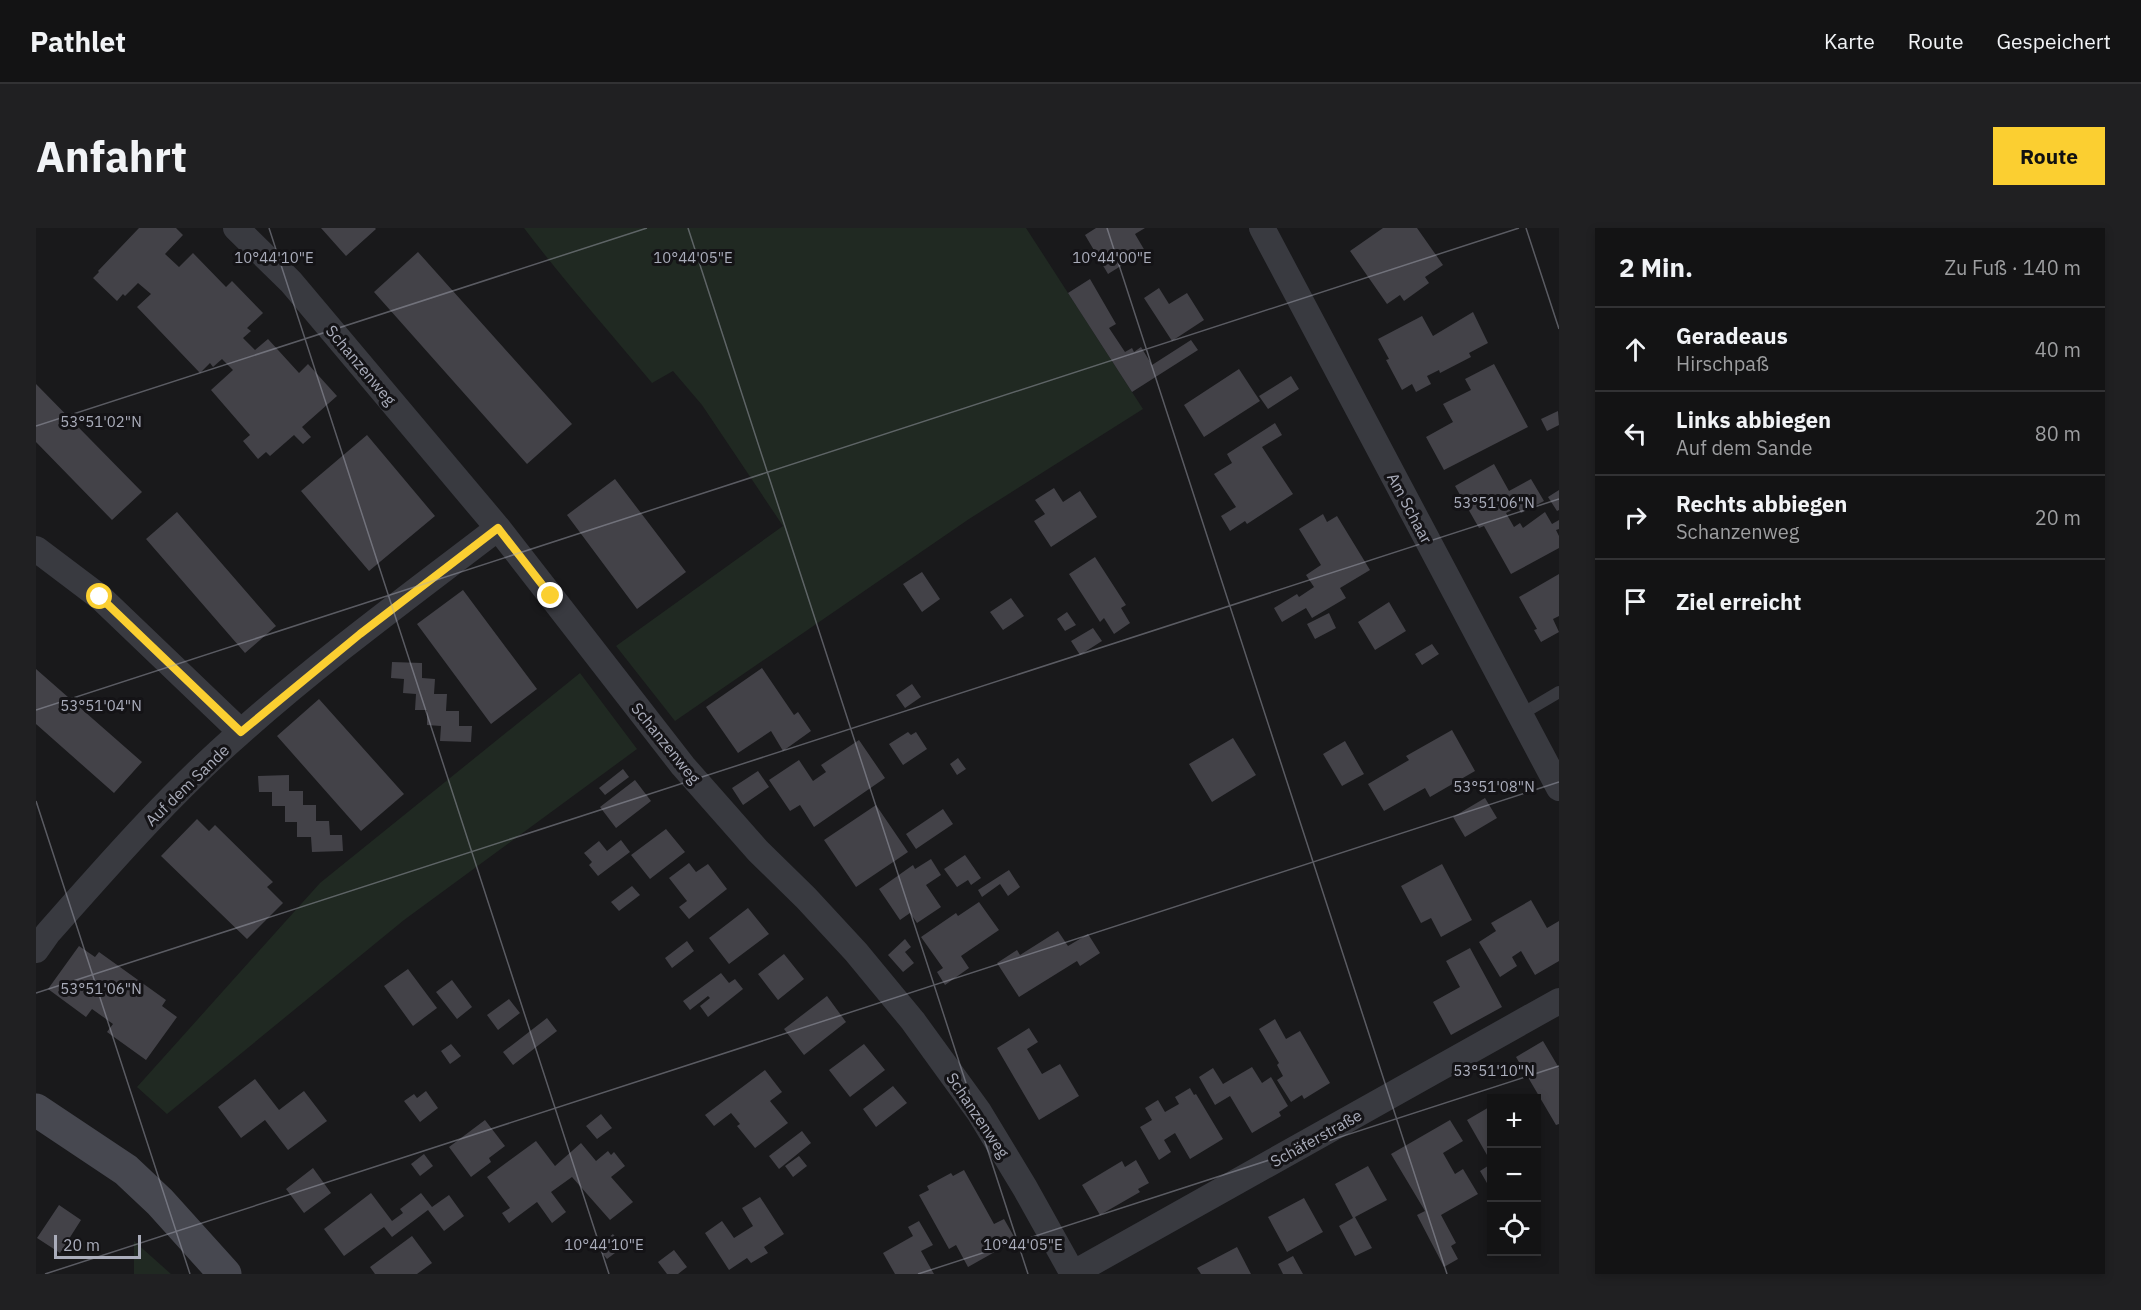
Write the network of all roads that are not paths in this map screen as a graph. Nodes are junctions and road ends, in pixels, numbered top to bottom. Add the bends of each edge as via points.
1 (237, 228) edge
2 (1262, 228) edge
3 (498, 528) junction
4 (36, 549) edge
5 (1559, 692) edge
6 (1520, 716) junction
7 (241, 732) junction
8 (1559, 789) edge
9 (36, 950) edge
10 (1559, 1001) edge
11 (36, 1110) edge
12 (225, 1274) edge
13 (1073, 1274) edge

1 - 3 street, Schanzenweg via 291,282
2 - 6 street, Am Schaar
3 - 7 street, Auf dem Sande
3 - 13 street, Schanzenweg via 683,766 856,952 914,1021 979,1112
4 - 7 street via 100,597
5 - 6 lane
6 - 8 street, Am Schaar
7 - 9 street, Auf dem Sande via 137,833
10 - 13 street, Schäferstraße
11 - 12 main road via 126,1170

